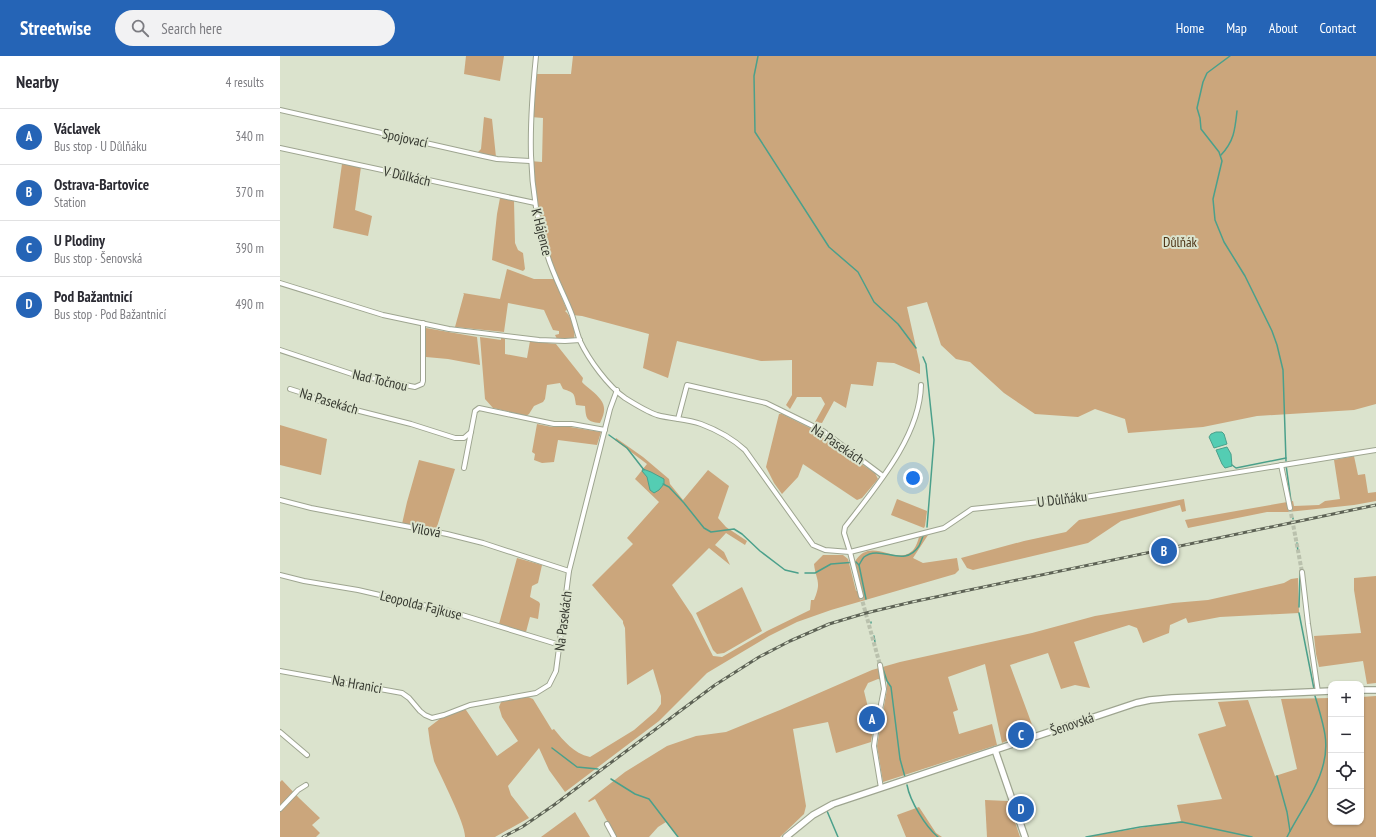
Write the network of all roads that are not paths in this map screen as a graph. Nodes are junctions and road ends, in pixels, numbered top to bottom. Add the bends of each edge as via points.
1 (536, 56) edge
2 (280, 110) edge
3 (280, 148) edge
4 (530, 161) junction
5 (535, 203) junction
6 (280, 283) edge
7 (422, 323) junction
8 (580, 340) junction
9 (280, 350) edge
10 (920, 385) dead end
11 (290, 389) dead end
12 (617, 390) junction
13 (678, 419) junction
14 (605, 430) junction
15 (471, 432) junction
16 (460, 438) junction
17 (468, 448) junction
18 (1376, 450) edge
19 (1281, 465) junction
20 (464, 468) dead end
21 (883, 476) junction
22 (280, 500) edge
23 (1290, 508) tunnel mouth
24 (850, 552) junction
25 (569, 571) junction
26 (1302, 572) tunnel mouth
27 (280, 575) edge
28 (861, 596) tunnel mouth
29 (560, 645) junction
30 (880, 665) tunnel mouth
31 (280, 671) edge
32 (1364, 690) edge
33 (1376, 690) edge
34 (1328, 691) edge
35 (1318, 692) junction
36 (425, 715) joint
37 (280, 732) edge
38 (995, 750) junction
39 (307, 755) dead end
40 (306, 785) dead end
41 (882, 788) junction
42 (280, 809) edge
43 (607, 824) dead end
44 (614, 837) edge
45 (786, 837) edge
46 (1025, 837) edge

1 - 4 street, K Hájence
2 - 4 street, Spojovací via 483,156
3 - 5 street, V Důlkách
4 - 5 street, K Hájence
5 - 8 street, K Hájence via 554,276
6 - 7 street via 383,315
7 - 8 street via 539,340
7 - 9 street, Nad Točnou via 423,381 415,387 352,374
8 - 12 street, K Hájence via 593,362
10 - 21 street via 920,396 912,424 899,452
11 - 16 street, Na Pasekách via 312,396 316,400
12 - 13 street via 624,397 655,414
12 - 14 street, Na Pasekách
13 - 21 street, Na Pasekách via 686,385 766,403 823,431
13 - 24 street via 700,424 734,440 745,450 813,544 825,550
14 - 15 street via 572,424 554,424 479,408 475,411
14 - 25 street, Na Pasekách
15 - 16 street
15 - 17 street
16 - 17 street
17 - 20 street
18 - 19 street, U Důlňáku
19 - 23 street
19 - 24 street, U Důlňáku via 1079,498 972,509 944,528
21 - 24 street via 845,527 844,533
22 - 25 street, Vilová via 483,542
24 - 28 street
25 - 29 street, Na Pasekách
26 - 35 street
27 - 29 street, Leopolda Fajkuse via 449,611
29 - 36 street, Na Pasekách via 556,671 549,685 543,690 470,705 439,717
30 - 41 street via 884,689 874,746
31 - 36 street, Na Hranici via 402,693
32 - 33 street
34 - 35 street, Šenovská
35 - 38 street, Šenovská via 1150,700
37 - 39 street
38 - 41 street, Šenovská
38 - 46 street
40 - 42 street
41 - 45 street, Šenovská via 824,808
43 - 44 street

